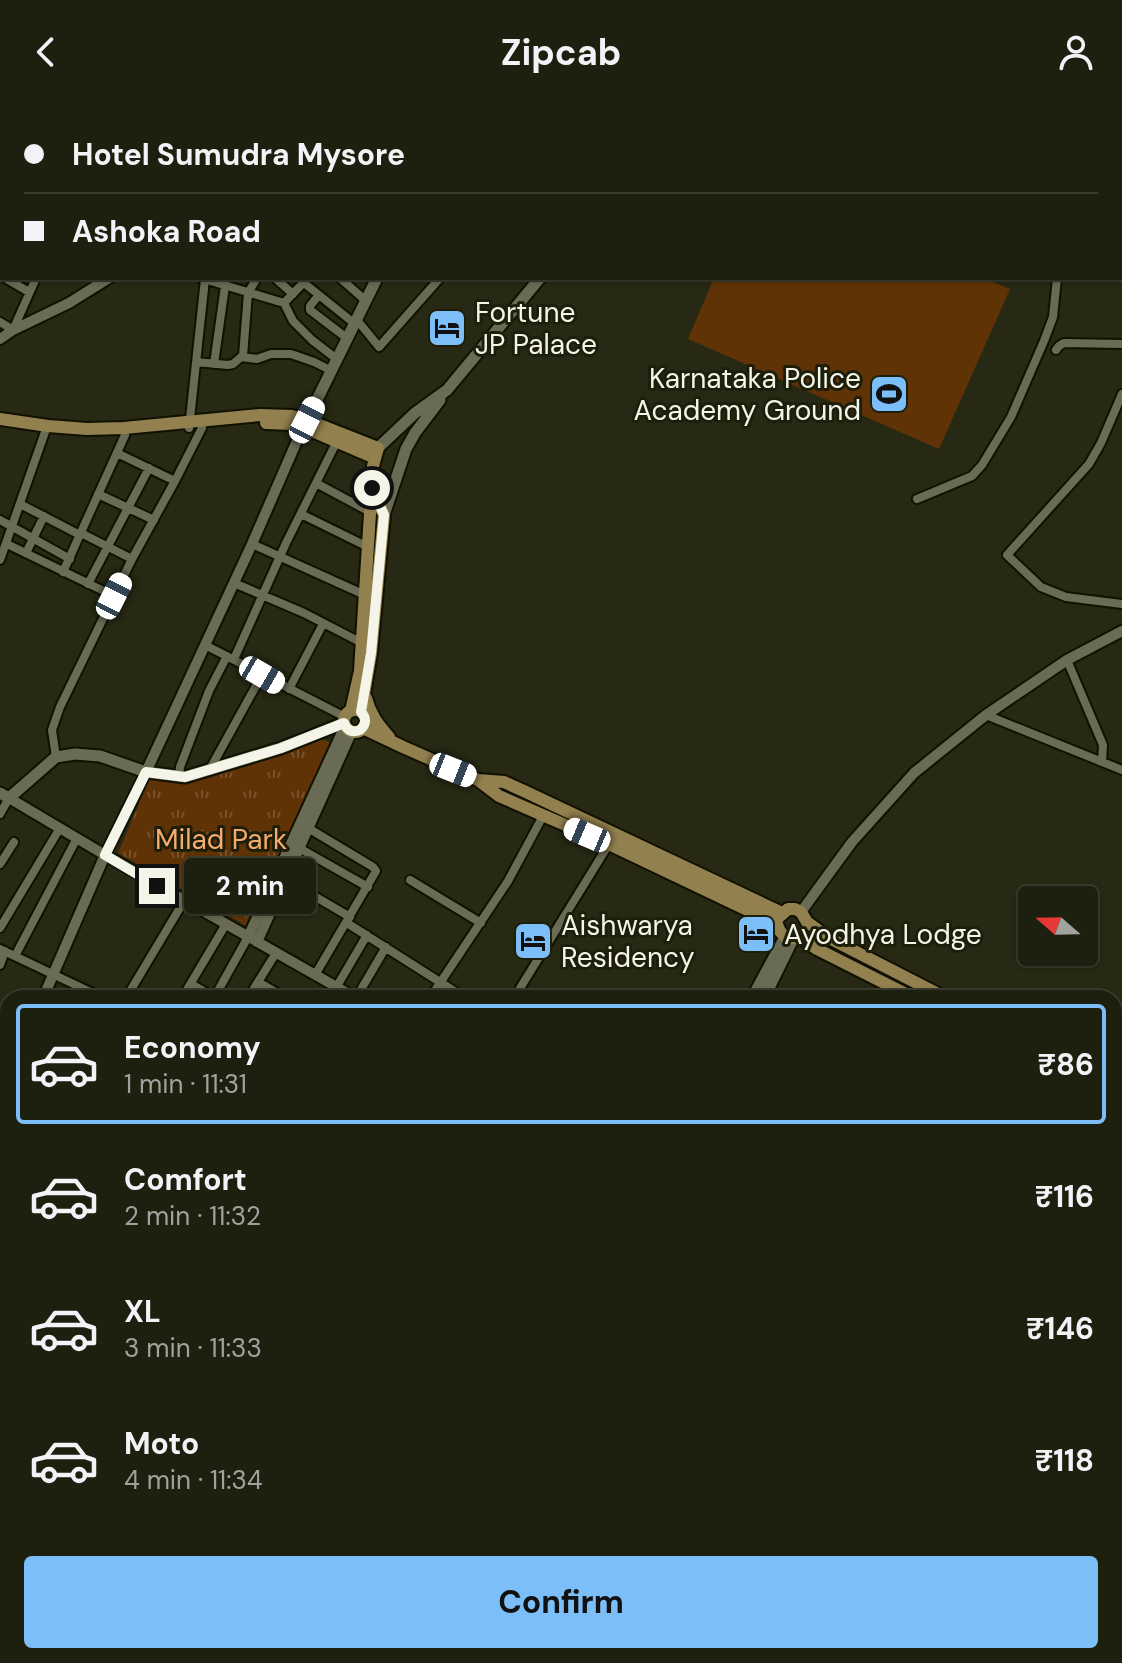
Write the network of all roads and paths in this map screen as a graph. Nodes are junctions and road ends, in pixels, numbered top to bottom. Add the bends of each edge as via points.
1 (9, 280) edge
2 (35, 280) edge
3 (90, 280) edge
4 (106, 280) edge
5 (203, 280) edge
6 (256, 280) edge
7 (277, 280) edge
8 (306, 280) edge
9 (342, 280) edge
10 (376, 280) edge
11 (438, 280) edge
12 (538, 280) edge
13 (1057, 280) edge
14 (221, 283) edge
15 (98, 285) junction
16 (29, 292) junction
17 (248, 293) junction
18 (293, 294) junction
19 (319, 295) junction
20 (366, 301) junction
21 (284, 303) junction
22 (0, 322) edge
23 (356, 322) junction
24 (13, 330) junction
25 (0, 339) edge
26 (348, 339) junction
27 (1122, 344) edge
28 (1056, 350) dead end
29 (243, 356) junction
30 (196, 362) junction
31 (214, 364) junction
32 (335, 366) junction
33 (447, 390) junction
34 (1122, 394) edge
35 (0, 419) edge
36 (305, 423) junction
37 (0, 426) edge
38 (194, 426) junction
39 (45, 432) junction
40 (125, 435) junction
41 (337, 441) junction
42 (117, 453) junction
43 (376, 453) junction
44 (149, 468) junction
45 (175, 481) junction
46 (316, 483) junction
47 (98, 494) junction
48 (917, 499) dead end
49 (20, 504) junction
50 (128, 508) junction
51 (377, 513) junction
52 (301, 514) junction
53 (44, 516) junction
54 (0, 520) edge
55 (154, 520) junction
56 (12, 527) junction
57 (81, 534) junction
58 (33, 539) junction
59 (252, 544) junction
60 (107, 547) junction
61 (368, 547) junction
62 (3, 551) edge
63 (26, 553) junction
64 (280, 557) junction
65 (70, 559) junction
66 (132, 559) junction
67 (63, 572) junction
68 (234, 583) junction
69 (88, 584) junction
70 (263, 595) junction
71 (365, 595) junction
72 (114, 596) junction
73 (1122, 604) edge
74 (323, 624) junction
75 (1122, 631) edge
76 (362, 643) junction
77 (205, 645) junction
78 (231, 657) junction
79 (1067, 660) junction
80 (262, 675) junction
81 (366, 683) junction
82 (289, 689) junction
83 (986, 715) junction
84 (352, 721) junction
85 (394, 743) junction
86 (56, 757) junction
87 (1102, 762) junction
88 (210, 770) junction
89 (1122, 770) edge
90 (146, 772) junction
91 (179, 776) junction
92 (478, 780) junction
93 (5, 796) edge
94 (0, 814) edge
95 (543, 816) junction
96 (304, 826) junction
97 (60, 828) junction
98 (77, 838) junction
99 (14, 842) dead end
100 (609, 844) junction
101 (299, 848) junction
102 (105, 855) junction
103 (0, 864) edge
104 (285, 879) junction
105 (410, 880) dead end
106 (368, 887) junction
107 (184, 901) junction
108 (804, 917) junction
109 (780, 918) junction
110 (349, 920) junction
111 (481, 923) junction
112 (226, 924) junction
113 (0, 928) edge
114 (367, 935) junction
115 (792, 937) junction
116 (252, 940) junction
117 (386, 947) junction
118 (3, 950) edge
119 (276, 953) junction
120 (15, 956) junction
121 (0, 965) edge
122 (53, 974) junction
123 (315, 975) junction
124 (258, 982) junction
125 (441, 983) junction
126 (191, 984) junction
127 (336, 987) junction
128 (84, 988) joint
129 (46, 990) edge
130 (88, 990) edge
131 (131, 990) edge
132 (187, 990) edge
133 (201, 990) edge
134 (220, 990) edge
135 (253, 990) edge
136 (272, 990) edge
137 (334, 990) edge
138 (341, 990) edge
139 (361, 990) edge
140 (436, 990) edge
141 (452, 990) edge
142 (519, 990) edge
143 (757, 990) edge
144 (768, 990) edge
145 (898, 990) edge
146 (930, 990) edge

1 - 16 street
2 - 16 street
3 - 15 street
4 - 15 street
5 - 30 street
6 - 17 street
7 - 18 street
8 - 18 street
8 - 19 street
9 - 20 street
10 - 20 main road
11 - 23 street via 379,347
12 - 33 main road
13 - 48 street via 1044,341 1011,417 982,465 972,476
14 - 17 street
14 - 31 street
15 - 24 street
16 - 24 street
17 - 21 street
17 - 29 street
18 - 21 street
19 - 23 street
19 - 26 street via 310,310
20 - 23 main road
21 - 32 street via 293,321
22 - 24 street
23 - 26 main road
24 - 25 street
26 - 32 main road
27 - 28 street via 1064,343
29 - 31 street via 233,364
29 - 32 street via 291,354
30 - 31 street
30 - 38 street
32 - 36 main road
33 - 43 main road via 415,413
33 - 51 main road via 406,449
34 - 73 street via 1089,464 1007,555 1041,587 1066,597
35 - 38 main road via 87,429
36 - 38 main road
36 - 41 main road
36 - 43 main road
36 - 59 street
37 - 39 main road
38 - 40 main road
38 - 45 street
39 - 40 main road
39 - 49 street
40 - 42 street
41 - 43 main road
41 - 46 street
42 - 44 street
42 - 47 street
43 - 51 main road via 372,488
44 - 45 street
44 - 50 street
45 - 55 street
46 - 51 street
46 - 52 street
47 - 50 street
47 - 57 street
49 - 53 street
49 - 56 street
50 - 55 street
50 - 60 street
51 - 61 main road
51 - 81 main road
52 - 61 street
52 - 64 street
53 - 57 street
53 - 58 street
54 - 56 street
55 - 66 street
56 - 58 street
56 - 62 street
57 - 60 street
57 - 65 street
58 - 63 street
58 - 65 street
59 - 64 street
59 - 68 street
60 - 66 street
60 - 69 street
61 - 71 main road
62 - 63 street
63 - 67 street
64 - 70 street
64 - 71 street
65 - 67 street
66 - 72 street
67 - 69 street
68 - 70 street
68 - 77 street
69 - 72 street
70 - 74 street
70 - 78 street
71 - 76 main road
72 - 86 street via 60,707 52,730
74 - 76 street
74 - 82 street
75 - 79 street
76 - 84 main road
77 - 78 street
77 - 90 street
78 - 80 street
78 - 91 street via 209,691
79 - 83 street
79 - 87 street via 1103,745
80 - 82 street
80 - 88 street
81 - 84 main road
81 - 85 main road via 368,709
82 - 84 street
83 - 87 street
83 - 108 street via 914,773 852,842
84 - 85 main road
84 - 88 main road
84 - 96 street
85 - 92 main road
86 - 90 main road via 100,756
86 - 93 main road
87 - 89 street
88 - 91 main road
90 - 91 main road
90 - 102 street
92 - 95 main road
92 - 109 main road via 504,782
93 - 94 street
93 - 97 street
95 - 100 main road
95 - 111 street
96 - 101 street
96 - 106 street via 373,867
96 - 116 street
97 - 98 street
97 - 113 street
98 - 102 street
98 - 120 street
99 - 103 street
100 - 109 main road
100 - 142 street
101 - 104 street
101 - 106 street
102 - 107 street
102 - 122 street
104 - 110 street
104 - 116 street
105 - 111 street
106 - 110 street
107 - 112 street
107 - 131 street
108 - 109 main road via 788,909
108 - 146 main road via 829,938
109 - 115 main road via 779,931
110 - 114 street
110 - 123 street
111 - 125 street
112 - 116 street
112 - 126 street
114 - 117 street
114 - 127 street
115 - 143 main road
115 - 144 main road
115 - 145 main road
116 - 119 street
116 - 134 street
117 - 125 street
117 - 139 street
118 - 120 street
118 - 121 street
119 - 123 street
119 - 124 street
120 - 122 street
122 - 128 street
122 - 129 street
123 - 127 street
124 - 135 street
124 - 136 street
125 - 140 street
125 - 141 street
126 - 132 street
126 - 133 street
127 - 137 street
127 - 138 street
128 - 130 street

